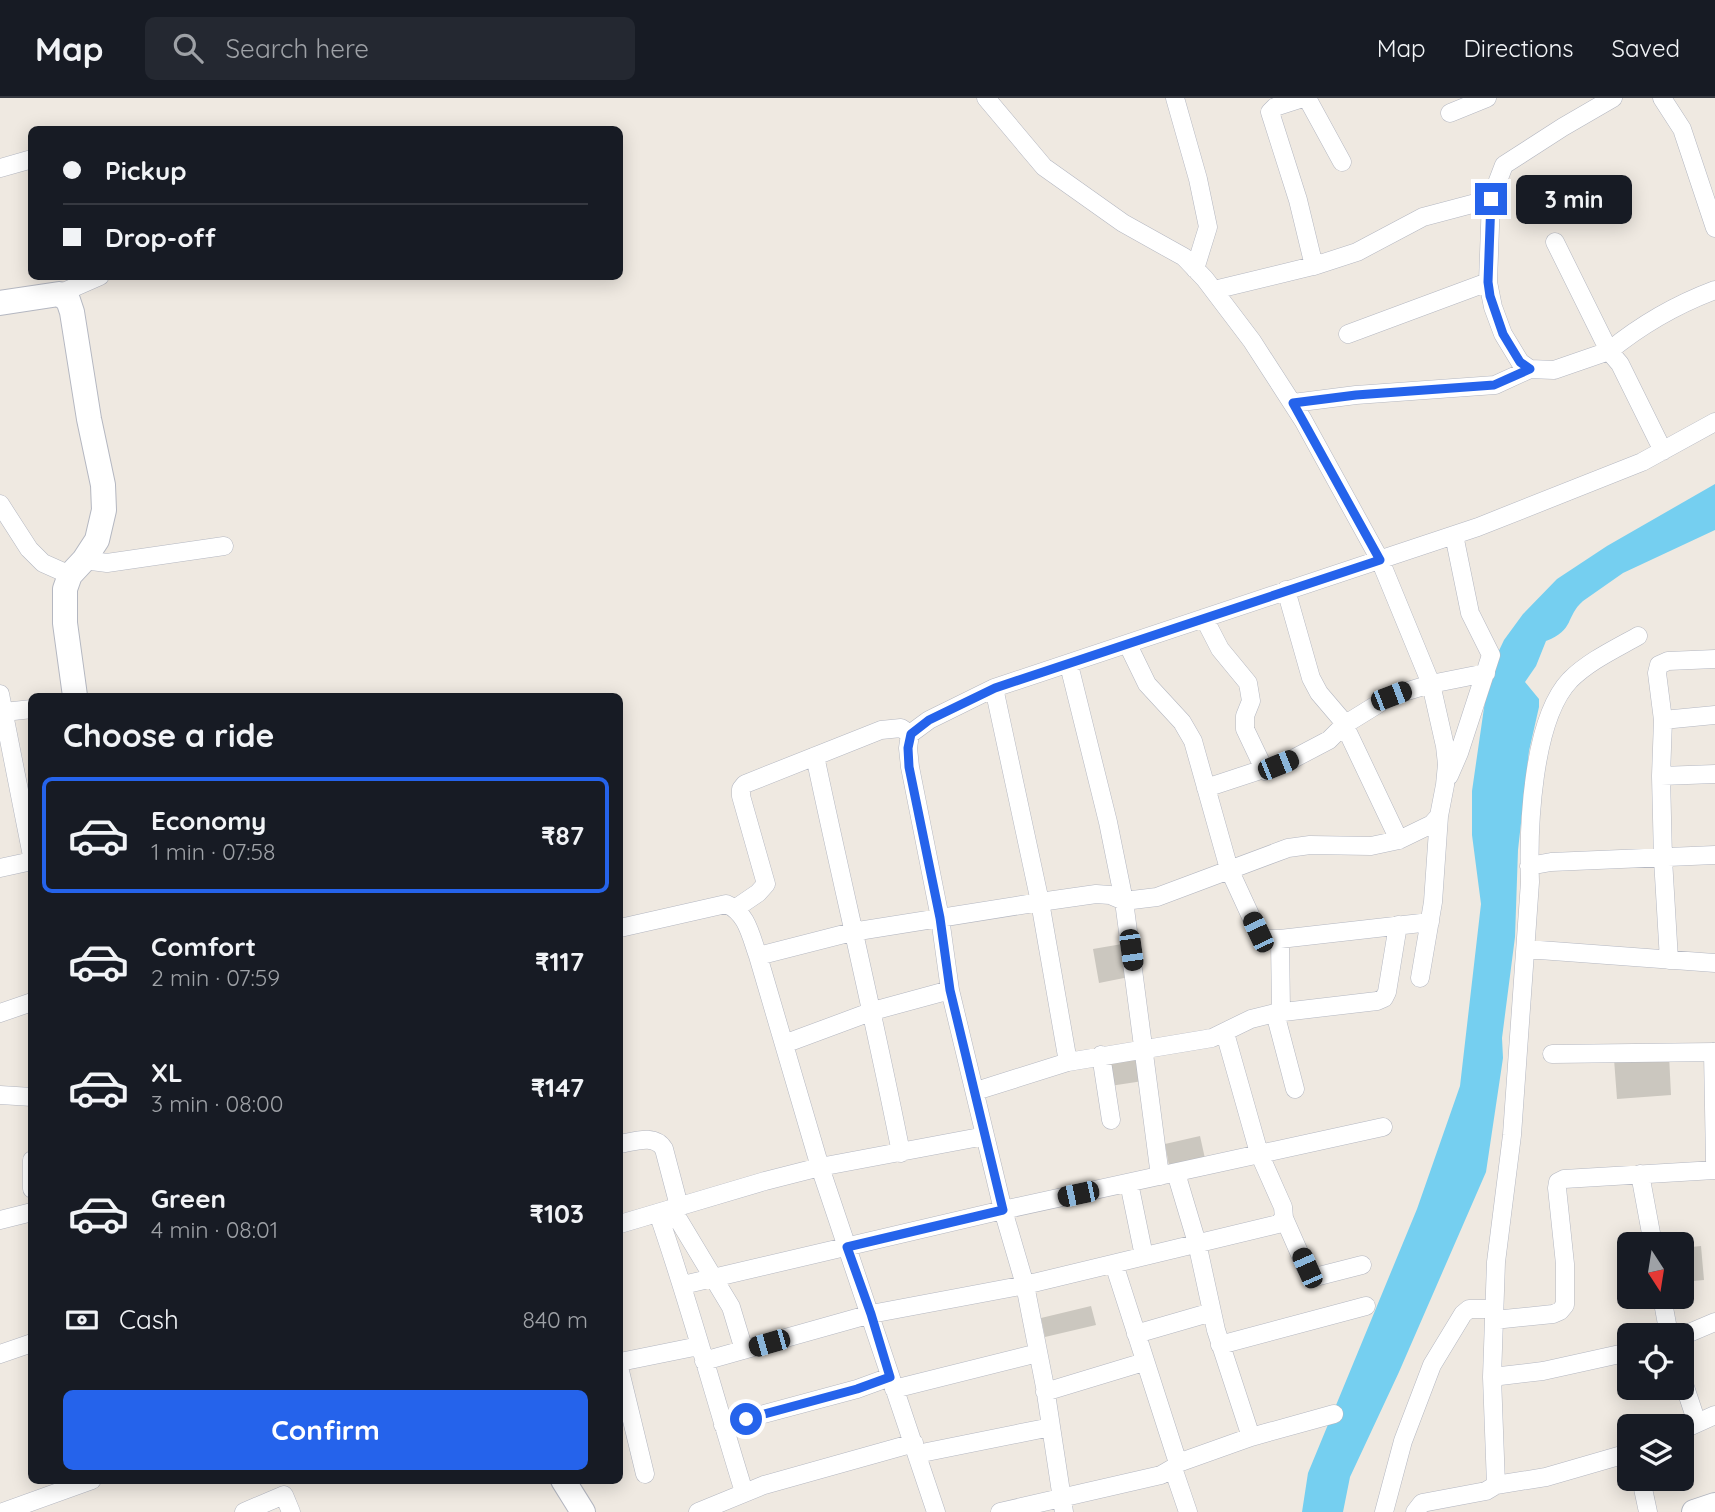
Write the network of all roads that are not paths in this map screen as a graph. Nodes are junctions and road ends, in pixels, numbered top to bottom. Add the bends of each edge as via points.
1 (986, 98) edge
2 (1175, 98) edge
3 (1305, 98) edge
4 (1487, 98) edge
5 (1613, 98) edge
6 (1662, 98) edge
7 (1450, 113) dead end
8 (28, 160) edge
9 (1342, 162) dead end
10 (0, 168) edge
11 (1491, 199) junction
12 (1715, 228) edge
13 (1555, 242) dead end
14 (1314, 266) junction
15 (1195, 269) junction
16 (91, 280) edge
17 (1488, 282) junction
18 (1214, 290) junction
19 (1715, 290) edge
20 (59, 295) junction
21 (0, 303) edge
22 (1348, 334) dead end
23 (1609, 351) junction
24 (1530, 369) junction
25 (1293, 403) junction
26 (1715, 422) edge
27 (1663, 451) junction
28 (0, 504) edge
29 (1454, 535) junction
30 (224, 546) dead end
31 (1380, 560) junction
32 (77, 568) junction
33 (1286, 590) junction
34 (1204, 618) junction
35 (1638, 636) dead end
36 (1128, 645) junction
37 (1715, 659) edge
38 (1069, 665) junction
39 (1486, 673) junction
40 (1431, 684) junction
41 (995, 688) junction
42 (75, 693) edge
43 (2, 703) edge
44 (28, 708) edge
45 (1715, 715) edge
46 (1663, 720) junction
47 (1344, 725) junction
48 (911, 734) junction
49 (815, 756) junction
50 (1265, 771) junction
51 (1715, 774) edge
52 (1661, 776) junction
53 (1445, 785) junction
54 (1206, 788) junction
55 (1438, 816) junction
56 (28, 838) edge
57 (1399, 840) junction
58 (1715, 855) edge
59 (1663, 859) junction
60 (28, 860) edge
61 (1529, 866) junction
62 (0, 868) edge
63 (1229, 869) junction
64 (1124, 901) junction
65 (1040, 902) junction
66 (736, 908) junction
67 (940, 918) junction
68 (1430, 922) junction
69 (1398, 925) junction
70 (623, 927) edge
71 (852, 932) junction
72 (1280, 939) junction
73 (1526, 950) junction
74 (758, 957) junction
75 (1670, 960) junction
76 (1715, 963) edge
77 (1420, 978) dead end
78 (950, 990) junction
79 (28, 1003) edge
80 (873, 1011) junction
81 (1278, 1012) junction
82 (0, 1013) edge
83 (1225, 1033) junction
84 (784, 1044) junction
85 (1145, 1049) junction
86 (1714, 1052) edge
87 (1552, 1054) dead end
88 (1101, 1055) junction
89 (1068, 1062) junction
90 (1295, 1089) dead end
91 (976, 1091) junction
92 (0, 1095) edge
93 (28, 1097) edge
94 (1111, 1120) dead end
95 (1383, 1127) dead end
96 (985, 1136) junction
97 (623, 1144) edge
98 (901, 1153) junction
99 (1259, 1153) junction
100 (1715, 1161) edge
101 (820, 1167) junction
102 (1715, 1170) edge
103 (1168, 1174) junction
104 (1640, 1174) junction
105 (1129, 1183) junction
106 (670, 1210) junction
107 (1003, 1210) junction
108 (28, 1213) edge
109 (1284, 1218) junction
110 (0, 1220) edge
111 (623, 1222) edge
112 (1651, 1232) edge
113 (1196, 1243) junction
114 (847, 1247) junction
115 (1144, 1256) junction
116 (1114, 1264) junction
117 (1362, 1265) dead end
118 (715, 1278) junction
119 (683, 1285) junction
120 (1025, 1285) junction
121 (1366, 1306) dead end
122 (1212, 1312) junction
123 (871, 1314) junction
124 (1494, 1315) junction
125 (1715, 1322) edge
126 (1694, 1331) edge
127 (1136, 1335) junction
128 (28, 1344) edge
129 (1220, 1345) junction
130 (744, 1350) junction
131 (1038, 1353) junction
132 (0, 1354) edge
133 (701, 1354) junction
134 (1617, 1355) edge
135 (623, 1362) edge
136 (1144, 1362) junction
137 (1492, 1377) junction
138 (623, 1383) edge
139 (892, 1383) junction
140 (1045, 1392) junction
141 (1334, 1414) dead end
142 (1715, 1415) edge
143 (1694, 1424) edge
144 (723, 1425) junction
145 (1051, 1427) junction
146 (1251, 1437) junction
147 (916, 1448) junction
148 (1617, 1456) edge
149 (1176, 1465) junction
150 (645, 1474) dead end
151 (81, 1484) edge
152 (566, 1484) edge
153 (284, 1485) edge
154 (1496, 1485) junction
155 (1644, 1491) edge
156 (744, 1492) junction
157 (1063, 1505) edge
158 (1715, 1505) edge
159 (3, 1512) edge
160 (244, 1512) edge
161 (291, 1512) edge
162 (583, 1512) edge
163 (698, 1512) edge
164 (936, 1512) edge
165 (1000, 1512) edge
166 (1188, 1512) edge
167 (1384, 1512) edge
168 (1415, 1512) edge
169 (1648, 1512) edge
170 (1694, 1512) edge

1 - 15 street via 1044,167 1123,223 1184,257
2 - 15 street via 1208,227
3 - 9 street
3 - 14 street via 1270,112
4 - 7 street
5 - 11 street via 1504,165
6 - 12 street via 1682,129
8 - 10 street
11 - 14 street via 1423,216 1357,251
11 - 17 street
13 - 23 street
14 - 18 street
15 - 18 street
16 - 20 street
17 - 22 street
17 - 24 street via 1503,334 1520,362
18 - 25 street
19 - 23 street via 1668,310
20 - 21 street
20 - 32 street via 68,300 72,312 103,485 104,510 97,540
23 - 24 street via 1554,370
23 - 27 street via 1620,364
24 - 25 street via 1494,385
25 - 31 street
26 - 27 street
27 - 29 street
28 - 32 street via 43,563
29 - 31 street
29 - 39 street via 1470,613 1491,655
30 - 32 street
31 - 33 street
31 - 40 street
32 - 42 street via 65,589
33 - 34 street
33 - 47 street via 1311,678
34 - 36 street
34 - 50 street via 1220,649 1248,683 1251,701 1245,729
35 - 61 street via 1596,660 1571,680 1555,702 1543,729 1537,764
36 - 38 street
36 - 54 street via 1147,684 1193,741
37 - 46 street via 1659,665
38 - 41 street
38 - 64 street
39 - 40 street
39 - 53 street
40 - 47 street via 1391,696
40 - 53 street via 1445,746
41 - 48 street via 929,720
41 - 65 street
43 - 44 street
43 - 56 street
45 - 46 street
46 - 52 street
47 - 50 street via 1329,740
47 - 57 street
48 - 49 street via 891,727
48 - 67 street via 909,767
49 - 66 street via 741,789 766,884
49 - 71 street
50 - 54 street
51 - 52 street
52 - 59 street
53 - 55 street
54 - 63 street
55 - 57 street via 1426,829
55 - 68 street
57 - 63 street via 1371,846 1288,848
58 - 59 street
59 - 61 street
59 - 75 street
60 - 62 street
61 - 73 street
63 - 64 street via 1167,894
63 - 72 street via 1258,932 1266,939
64 - 65 street via 1096,894
64 - 85 street
65 - 67 street
65 - 89 street
66 - 70 street via 726,904
66 - 74 street
67 - 71 street
67 - 78 street
68 - 69 street
68 - 77 street
69 - 72 street
69 - 81 street via 1384,998
71 - 74 street
71 - 80 street
72 - 81 street
73 - 75 street
73 - 124 street
74 - 84 street
75 - 76 street
78 - 80 street
78 - 91 street
79 - 82 street
80 - 84 street
80 - 98 street
81 - 83 street via 1251,1018
81 - 90 street
83 - 85 street
83 - 99 street
84 - 101 street
85 - 88 street
85 - 103 street
86 - 87 street
86 - 100 street
88 - 89 street
88 - 94 street
89 - 91 street
91 - 96 street
92 - 93 street
95 - 99 street
96 - 98 street
96 - 107 street
97 - 106 street via 653,1139 660,1143
98 - 101 street
99 - 103 street
99 - 109 street
101 - 106 street
101 - 114 street
102 - 104 street
103 - 105 street
103 - 113 street
104 - 112 street
104 - 124 street via 1558,1182 1564,1305 1553,1314
105 - 107 street
105 - 115 street
106 - 111 street
106 - 118 street
106 - 119 street
107 - 114 street
107 - 120 street
108 - 110 street
109 - 113 street via 1278,1224
109 - 117 street via 1312,1275
113 - 115 street
113 - 122 street
114 - 118 street
114 - 123 street
115 - 116 street
116 - 120 street
116 - 127 street
118 - 119 street
118 - 130 street via 736,1319
119 - 133 street
120 - 123 street
120 - 131 street
121 - 129 street
122 - 127 street
122 - 129 street
123 - 130 street
123 - 139 street
124 - 137 street
124 - 167 street via 1475,1307 1463,1314 1432,1365 1403,1441
125 - 126 street
127 - 136 street
128 - 132 street
129 - 146 street
130 - 133 street
131 - 139 street
131 - 140 street
133 - 135 street
133 - 144 street
134 - 137 street
136 - 140 street
136 - 149 street
137 - 154 street
138 - 150 street
139 - 144 street
139 - 147 street
140 - 145 street
141 - 146 street
142 - 143 street
144 - 156 street
145 - 147 street
145 - 157 street
146 - 149 street
147 - 156 street
147 - 164 street
148 - 154 street via 1546,1477
149 - 157 street via 1161,1475
149 - 166 street
151 - 159 street
152 - 162 street
153 - 160 street
153 - 161 street
154 - 168 street via 1422,1503
155 - 169 street
156 - 163 street
157 - 165 street
158 - 170 street

